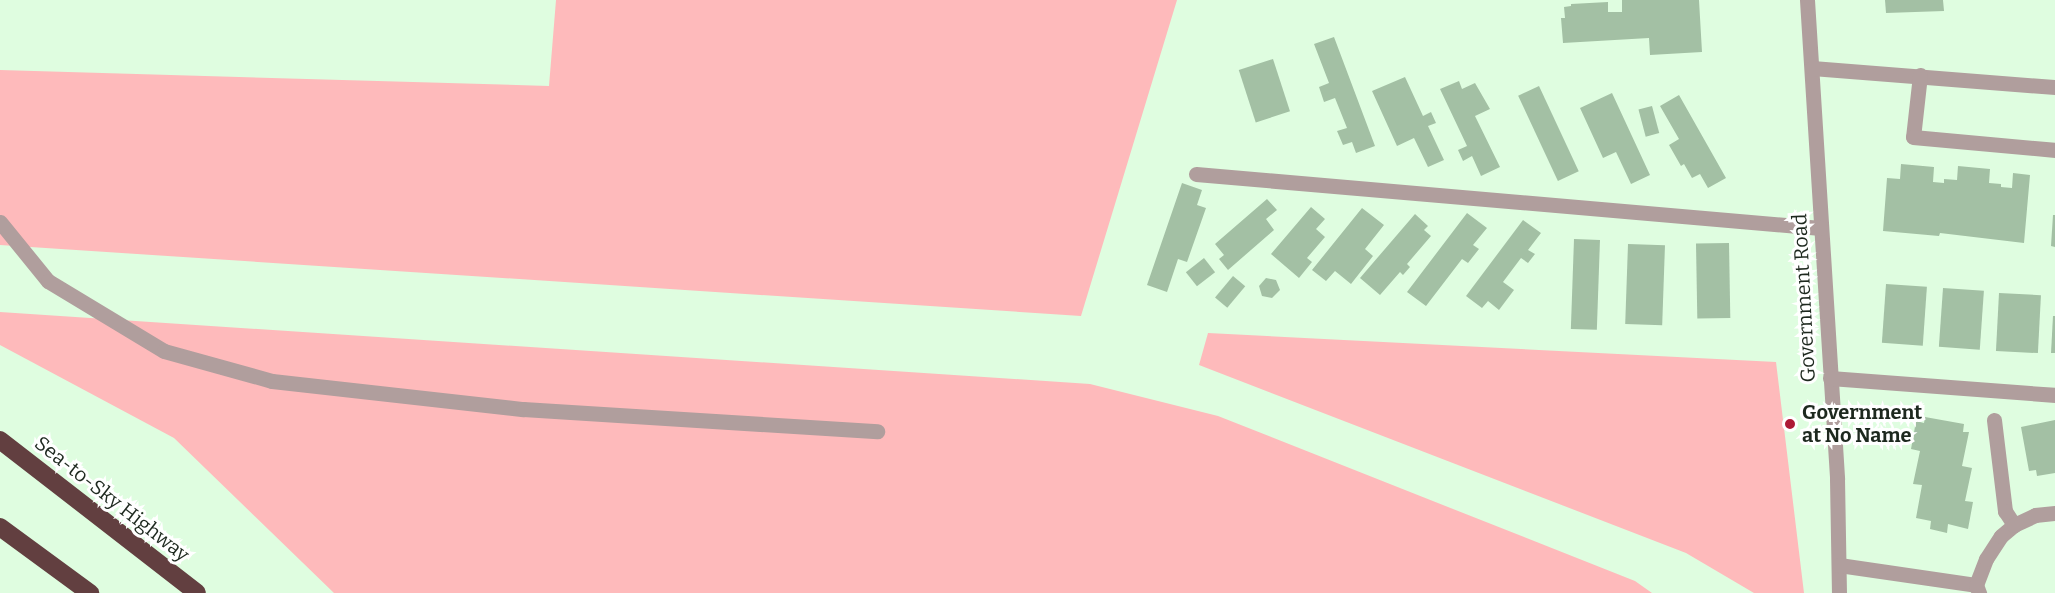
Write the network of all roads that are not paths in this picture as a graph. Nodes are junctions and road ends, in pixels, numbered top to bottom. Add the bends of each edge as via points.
1 (1808, 0) edge
2 (1812, 68) junction
3 (1920, 75) junction
4 (2055, 87) edge
5 (2055, 150) edge
6 (1196, 174) dead end
7 (0, 222) edge
8 (1821, 228) junction
9 (1830, 378) junction
10 (2055, 395) edge
11 (1994, 420) dead end
12 (877, 431) dead end
13 (0, 440) edge
14 (2055, 513) edge
15 (2013, 525) junction
16 (0, 527) edge
17 (1839, 565) junction
18 (1977, 589) edge
19 (90, 593) edge
20 (197, 593) edge
21 (1839, 593) edge

1 - 2 street, Government Road
2 - 3 street
2 - 8 street, Government Road
3 - 4 street
3 - 5 street via 1913,137
6 - 8 street
7 - 12 street via 48,280 164,351 272,381 523,409
8 - 9 street, Government Road
9 - 10 street
9 - 17 street, Government Road
11 - 15 street via 2004,511
13 - 20 highway, Sea-to-Sky Highway
14 - 15 street
15 - 18 street via 1986,560
16 - 19 highway
17 - 18 street
17 - 21 street, Government Road

